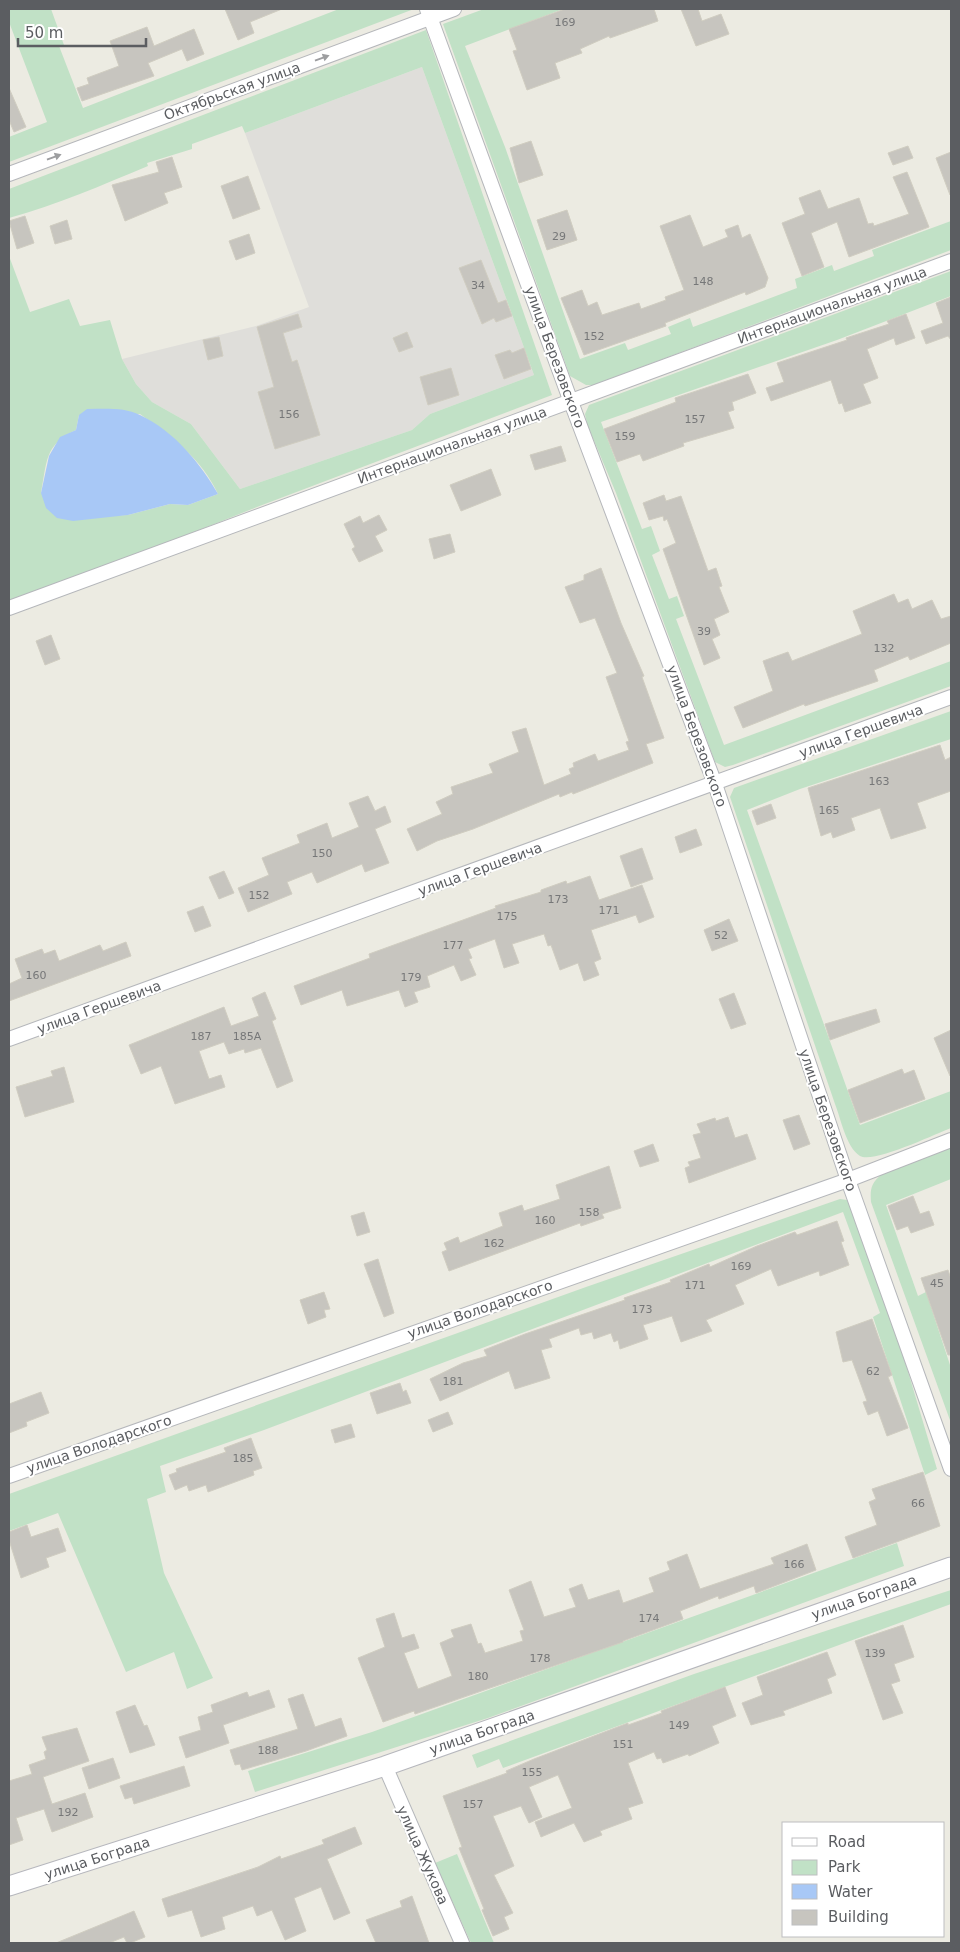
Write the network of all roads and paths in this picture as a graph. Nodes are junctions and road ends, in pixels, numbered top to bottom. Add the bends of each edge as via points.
1 (454, 9) edge
2 (429, 13) edge
3 (9, 174) edge
4 (951, 261) edge
5 (571, 402) junction
6 (9, 608) edge
7 (951, 697) edge
8 (715, 784) junction
9 (9, 1039) edge
10 (951, 1140) edge
11 (848, 1180) junction
12 (951, 1470) edge
13 (9, 1476) edge
14 (951, 1567) edge
15 (385, 1766) junction
16 (9, 1886) edge
17 (462, 1943) edge

1 - 2 street, Октябрьская улица
3 -> 2 street, Октябрьская улица
2 - 5 street, улица Березовского
4 - 5 street, Интернациональная улица
5 - 6 street, Интернациональная улица
5 - 8 street, улица Березовского
7 - 8 street, улица Гершевича
8 - 9 street, улица Гершевича
8 - 11 street, улица Березовского
10 - 11 street, улица Володарского
11 - 12 street, улица Березовского
11 - 13 street, улица Володарского
14 - 15 street, улица Бограда
15 - 16 street, улица Бограда
15 - 17 street, улица Жукова

